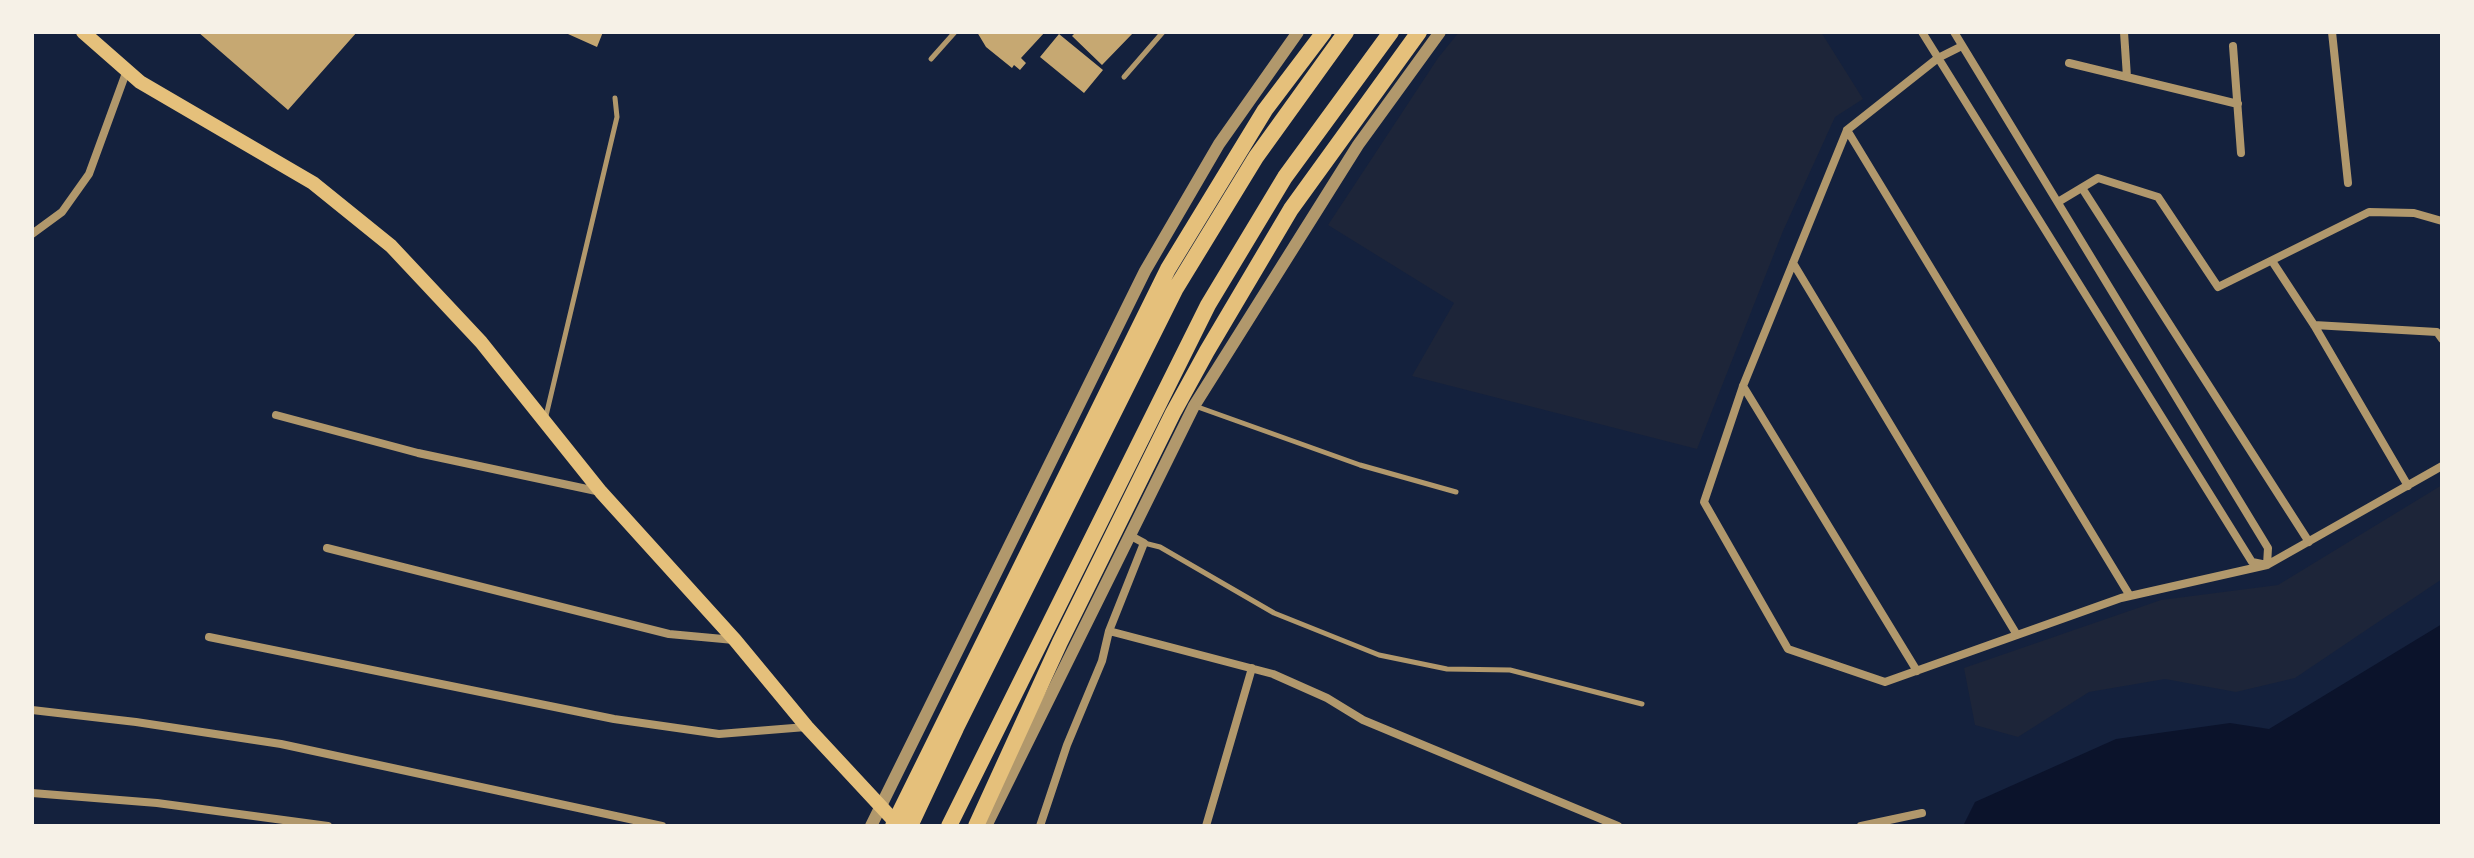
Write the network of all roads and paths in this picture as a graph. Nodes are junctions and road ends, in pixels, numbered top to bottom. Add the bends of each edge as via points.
1 (83, 32) edge
2 (955, 32) edge
3 (1163, 32) edge
4 (1298, 32) edge
5 (1324, 32) edge
6 (1346, 32) edge
7 (1391, 32) edge
8 (1440, 32) edge
9 (1922, 32) edge
10 (1954, 32) edge
11 (2124, 32) edge
12 (2332, 32) edge
13 (1417, 37) edge
14 (1962, 46) junction
15 (2233, 46) dead end
16 (1938, 58) junction
17 (931, 59) dead end
18 (2069, 63) dead end
19 (127, 70) junction
20 (1124, 77) dead end
21 (2127, 77) junction
22 (615, 98) dead end
23 (2238, 104) junction
24 (1847, 130) junction
25 (2241, 153) dead end
26 (2348, 183) dead end
27 (2082, 188) junction
28 (2058, 202) junction
29 (2442, 221) edge
30 (32, 234) edge
31 (2272, 261) junction
32 (1793, 263) junction
33 (2314, 325) junction
34 (2442, 339) edge
35 (1743, 386) junction
36 (1194, 406) junction
37 (276, 415) dead end
38 (545, 421) junction
39 (2442, 466) edge
40 (2408, 486) junction
41 (601, 492) junction
42 (1456, 492) dead end
43 (1131, 536) junction
44 (2309, 542) junction
45 (1144, 543) junction
46 (327, 548) dead end
47 (2267, 565) junction
48 (2130, 596) junction
49 (1109, 631) junction
50 (2017, 635) junction
51 (209, 637) dead end
52 (735, 640) junction
53 (1252, 668) junction
54 (1917, 671) junction
55 (1642, 704) dead end
56 (32, 710) edge
57 (807, 727) junction
58 (32, 793) edge
59 (880, 808) junction
60 (1922, 813) dead end
61 (899, 825) edge
62 (328, 826) edge
63 (662, 826) edge
64 (871, 826) edge
65 (949, 826) edge
66 (976, 826) edge
67 (986, 826) edge
68 (1040, 826) edge
69 (1206, 826) edge
70 (1618, 826) edge
71 (1861, 826) edge

1 - 19 main road
2 - 17 lane
3 - 20 lane
4 - 59 street via 1219,144 1145,271
5 - 61 highway via 1265,110 1168,269
6 - 61 highway via 1256,157 1176,288
7 - 65 highway via 1285,177 1208,305
8 - 13 street
9 - 16 street
10 - 14 street
11 - 21 street
12 - 26 street
13 - 36 street via 1358,145
13 - 66 highway via 1291,209 1207,351 1060,642
14 - 16 street
14 - 28 street
15 - 23 street
16 - 24 street
16 - 47 street via 2252,562
18 - 21 street
19 - 30 street via 89,174 62,212
19 - 38 main road via 313,183 391,246 481,342
21 - 23 street
22 - 38 lane via 617,117
23 - 25 street
24 - 32 street
24 - 48 street
27 - 28 street
27 - 31 street via 2098,178 2158,197 2218,287
27 - 44 street
28 - 47 street via 2268,548
29 - 31 street via 2414,213 2369,212
31 - 33 street
32 - 35 street
32 - 50 street
33 - 34 street via 2437,332
33 - 40 street
35 - 54 street
35 - 54 street via 1704,502 1788,649 1885,682
36 - 42 lane via 1360,465
36 - 43 street
37 - 41 street via 418,453
38 - 41 main road
39 - 40 street
40 - 44 street
41 - 52 main road
43 - 45 street
43 - 67 street
44 - 47 street
45 - 49 street
45 - 55 lane via 1160,547 1274,613 1364,650 1447,669 1510,670
46 - 52 street via 669,634
47 - 48 street
48 - 50 street
49 - 53 street
49 - 68 street
50 - 54 street
51 - 57 street via 614,719 719,734
52 - 57 main road
53 - 69 street
53 - 70 street
56 - 63 street via 281,744
57 - 59 main road
58 - 62 street
59 - 61 main road
59 - 64 street
60 - 71 street

